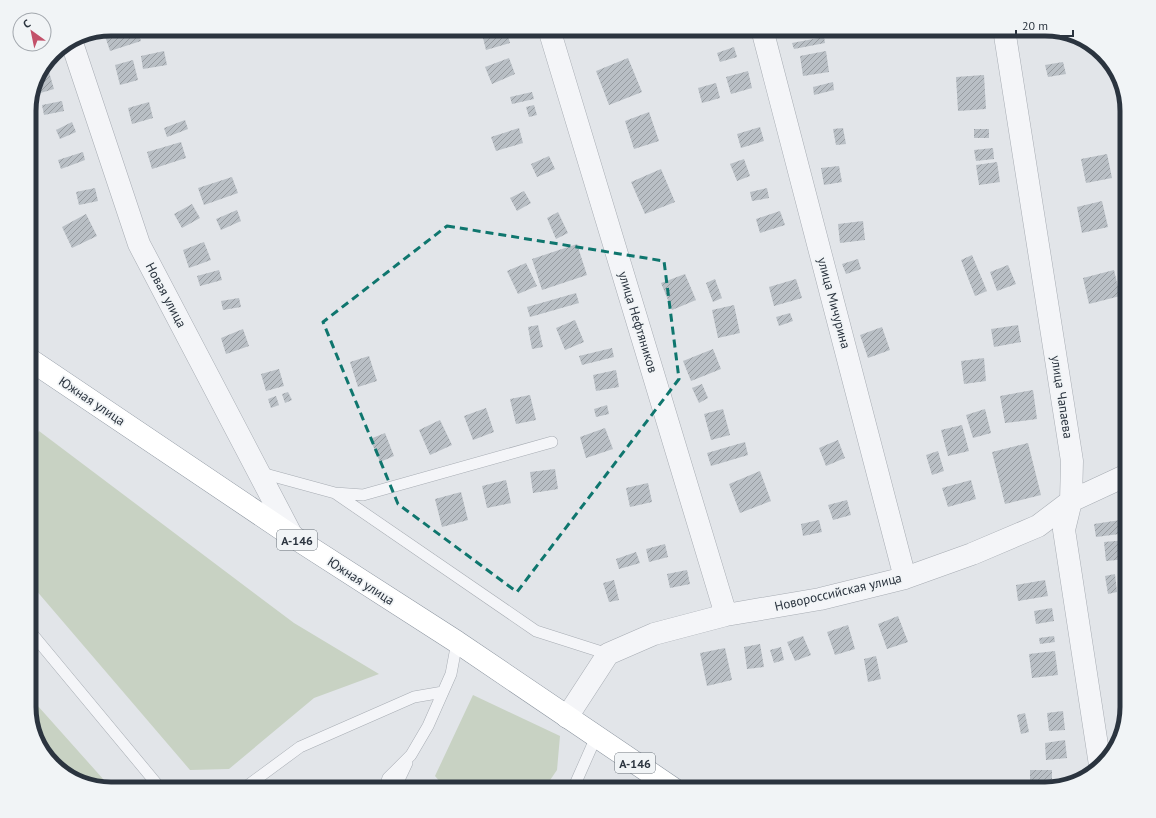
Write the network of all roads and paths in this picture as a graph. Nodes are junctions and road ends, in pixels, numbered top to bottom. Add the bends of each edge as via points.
1 (551, 36) edge
2 (764, 36) edge
3 (1005, 36) edge
4 (73, 47) edge
5 (36, 364) edge
6 (552, 442) dead end
7 (258, 472) junction
8 (1120, 478) edge
9 (335, 493) junction
10 (1071, 501) junction
11 (292, 536) junction
12 (905, 578) junction
13 (726, 615) junction
14 (36, 638) edge
15 (457, 642) junction
16 (608, 654) junction
17 (444, 692) junction
18 (567, 717) junction
19 (596, 737) junction
20 (411, 755) junction
21 (1099, 759) edge
22 (155, 782) edge
23 (252, 782) edge
24 (387, 782) edge
25 (399, 782) edge
26 (576, 782) edge
27 (664, 782) edge

1 - 13 street, улица Нефтяников
2 - 12 street, улица Мичурина
3 - 10 street, улица Чапаева via 1072,461
4 - 7 street, Новая улица via 139,244
5 - 11 highway, Южная улица / А-146
6 - 9 lane via 363,495
7 - 9 lane
7 - 11 street, Новая улица
8 - 10 street, Новороссийская улица
9 - 16 lane via 536,631
10 - 12 street, Новороссийская улица via 1038,526 972,554
10 - 21 street, улица Чапаева via 1064,530
11 - 15 highway, Южная улица / А-146
12 - 13 street, Новороссийская улица via 820,599
13 - 16 street, Новороссийская улица via 654,634
14 - 22 lane
15 - 17 lane via 452,674
15 - 18 highway, Южная улица / А-146
16 - 18 street
17 - 20 lane
17 - 23 lane via 414,697 300,747
18 - 19 highway, Южная улица / А-146
19 - 26 lane
19 - 27 highway, Южная улица / А-146
20 - 24 lane
20 - 25 lane

